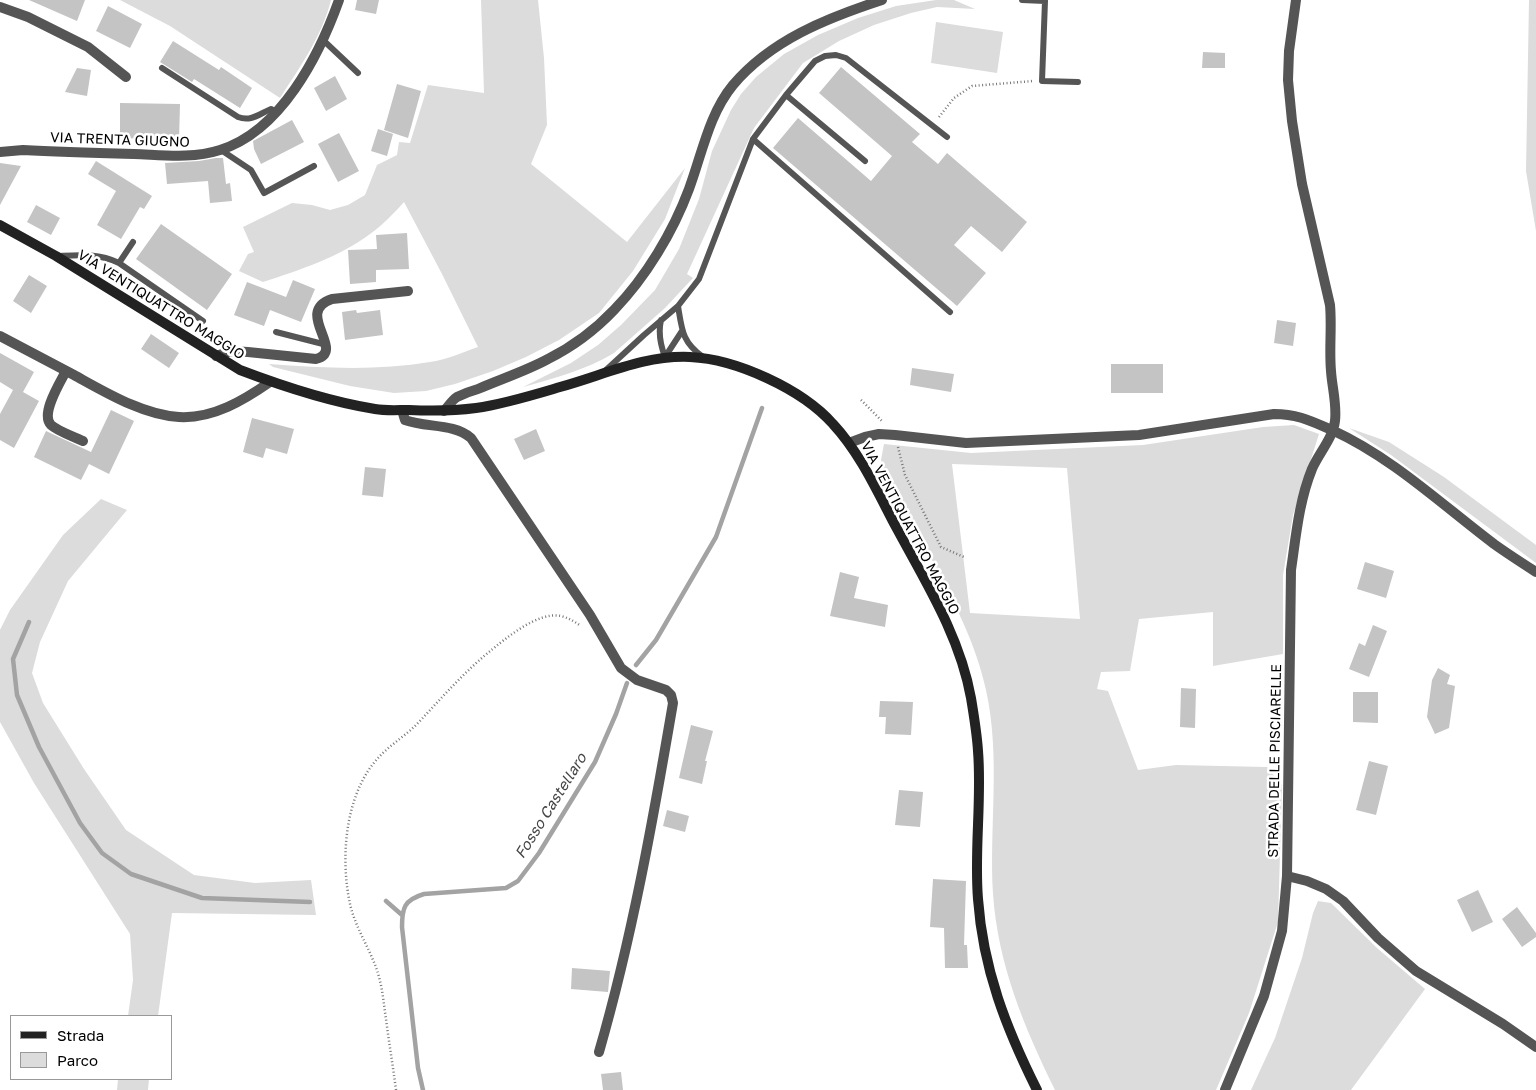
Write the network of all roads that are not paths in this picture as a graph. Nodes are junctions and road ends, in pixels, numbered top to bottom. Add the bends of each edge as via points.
1 (339, 0) edge
2 (882, 0) edge
3 (1022, 0) edge
4 (1296, 0) edge
5 (0, 7) edge
6 (323, 40) junction
7 (162, 68) dead end
8 (358, 73) dead end
9 (126, 77) dead end
10 (1078, 82) dead end
11 (786, 95) junction
12 (277, 112) junction
13 (947, 137) dead end
14 (753, 139) junction
15 (221, 150) junction
16 (0, 152) edge
17 (865, 161) dead end
18 (314, 166) dead end
19 (0, 225) edge
20 (133, 242) dead end
21 (56, 256) junction
22 (119, 263) junction
23 (408, 291) dead end
24 (678, 306) junction
25 (950, 312) dead end
26 (661, 320) junction
27 (203, 321) dead end
28 (682, 330) junction
29 (276, 332) dead end
30 (0, 336) edge
31 (327, 346) junction
32 (216, 356) junction
33 (665, 357) junction
34 (704, 358) junction
35 (66, 371) junction
36 (602, 374) junction
37 (270, 382) junction
38 (402, 410) junction
39 (444, 411) junction
40 (1333, 430) junction
41 (83, 441) dead end
42 (849, 443) junction
43 (1536, 572) edge
44 (1287, 876) junction
45 (1536, 1047) edge
46 (599, 1052) dead end
47 (1037, 1090) edge
48 (1225, 1090) edge

1 - 6 street, VIA TRENTA GIUGNO
2 - 39 street via 849,11 776,46 732,86 704,143 689,190 668,235 631,290 597,326 547,360 456,398
3 - 10 lane via 1045,1 1042,81
4 - 40 street, STRADA DELLE PISCIARELLE via 1288,80 1302,184 1330,305
5 - 9 street via 28,16 88,47
6 - 8 lane
6 - 12 street, VIA TRENTA GIUGNO
7 - 12 lane via 245,120 271,110
11 - 13 lane via 814,61 836,55 846,58
11 - 14 lane
11 - 17 lane
12 - 15 street, VIA TRENTA GIUGNO via 262,127
14 - 24 lane via 699,279
14 - 25 lane
15 - 16 street, VIA TRENTA GIUGNO via 193,156
15 - 18 lane via 251,170 264,193
19 - 21 main road, VIA VENTIQUATTRO MAGGIO
20 - 22 lane
21 - 22 lane via 92,254
21 - 32 main road, VIA VENTIQUATTRO MAGGIO
22 - 27 lane
23 - 31 street via 325,301 320,306 317,321
24 - 26 lane
24 - 28 lane
26 - 33 lane via 660,345
26 - 36 lane
28 - 33 lane
28 - 34 lane via 690,348
29 - 31 lane
30 - 35 street
31 - 32 street via 323,357 316,359 231,351
32 - 37 main road, VIA VENTIQUATTRO MAGGIO
33 - 34 main road, VIA VENTIQUATTRO MAGGIO
33 - 36 main road, VIA VENTIQUATTRO MAGGIO via 640,361
34 - 42 main road, VIA VENTIQUATTRO MAGGIO via 730,363 782,386 832,421
35 - 37 street via 114,397 180,417 205,414 233,405
35 - 41 street via 51,401 48,420
36 - 39 main road, VIA VENTIQUATTRO MAGGIO via 495,405
37 - 38 main road, VIA VENTIQUATTRO MAGGIO via 364,407
38 - 39 main road, VIA VENTIQUATTRO MAGGIO
38 - 46 street via 405,420 418,425 451,428 471,438 621,668 671,695 673,703 638,889 616,994
40 - 42 street via 1291,414 1274,414 1139,435 966,443 879,434
40 - 43 street via 1353,439 1406,474 1496,545
40 - 44 street, STRADA DELLE PISCIARELLE via 1304,491 1291,570
42 - 47 main road, VIA VENTIQUATTRO MAGGIO via 942,613 961,659 978,752 977,897 983,948 1017,1050
44 - 45 street via 1307,880 1326,889 1343,901 1416,971
44 - 48 street, STRADA DELLE PISCIARELLE via 1282,932 1264,996

